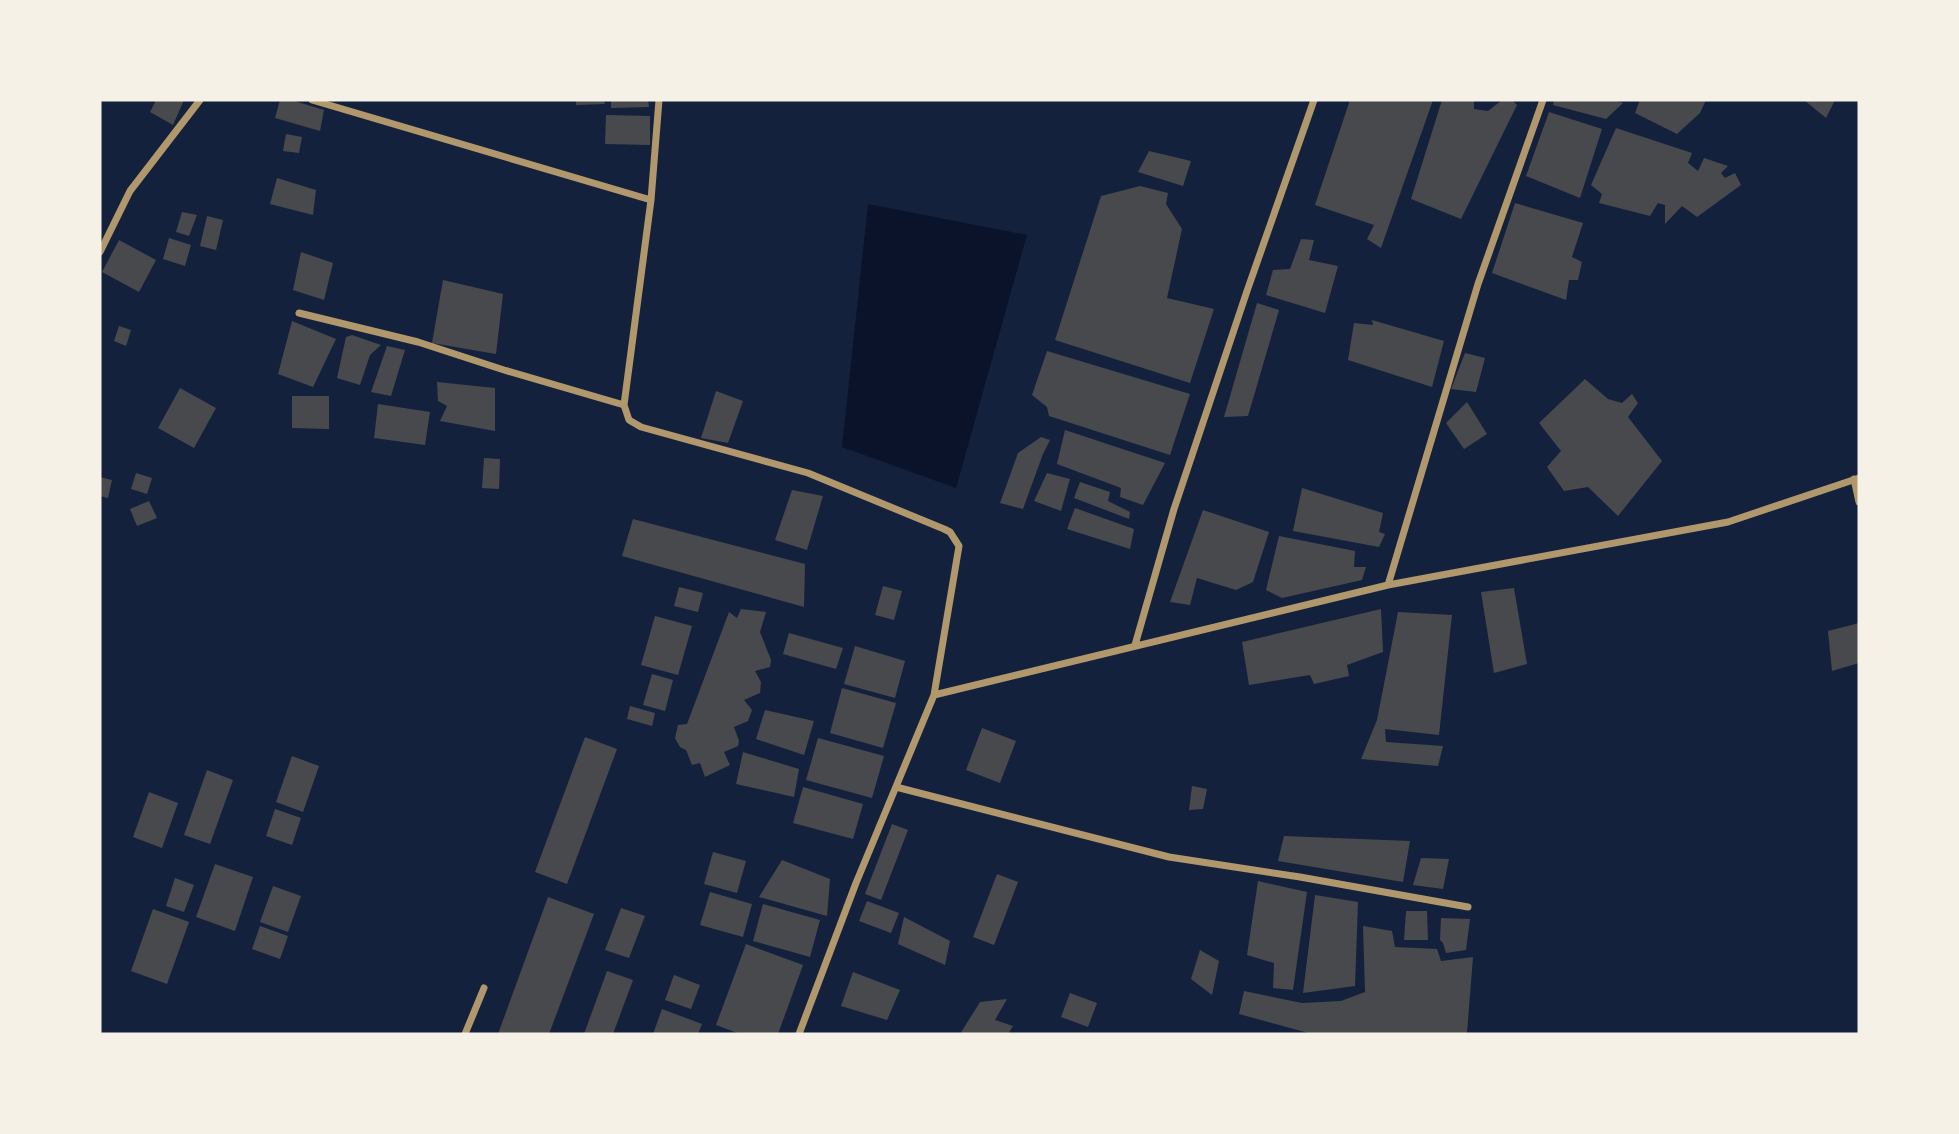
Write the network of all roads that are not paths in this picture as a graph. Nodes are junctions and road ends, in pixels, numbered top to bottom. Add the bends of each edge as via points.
1 (200, 100) edge
2 (312, 100) edge
3 (659, 100) edge
4 (1314, 100) edge
5 (1544, 100) edge
6 (651, 200) junction
7 (100, 252) edge
8 (299, 313) dead end
9 (624, 405) junction
10 (1856, 478) edge
11 (1859, 502) edge
12 (1388, 585) junction
13 (1135, 645) junction
14 (934, 695) junction
15 (896, 787) junction
16 (1468, 907) dead end
17 (484, 988) dead end
18 (465, 1034) edge
19 (799, 1034) edge

1 - 7 street via 130,191
2 - 6 street
3 - 6 street
4 - 13 street via 1174,509
5 - 12 street via 1478,284
6 - 9 street
8 - 9 street via 418,342
9 - 14 street via 629,420 641,428 808,473 950,533 959,546
10 - 11 street
10 - 12 street via 1728,522
12 - 13 street
13 - 14 street
14 - 15 street
15 - 16 street via 1169,857
15 - 19 street
17 - 18 street

